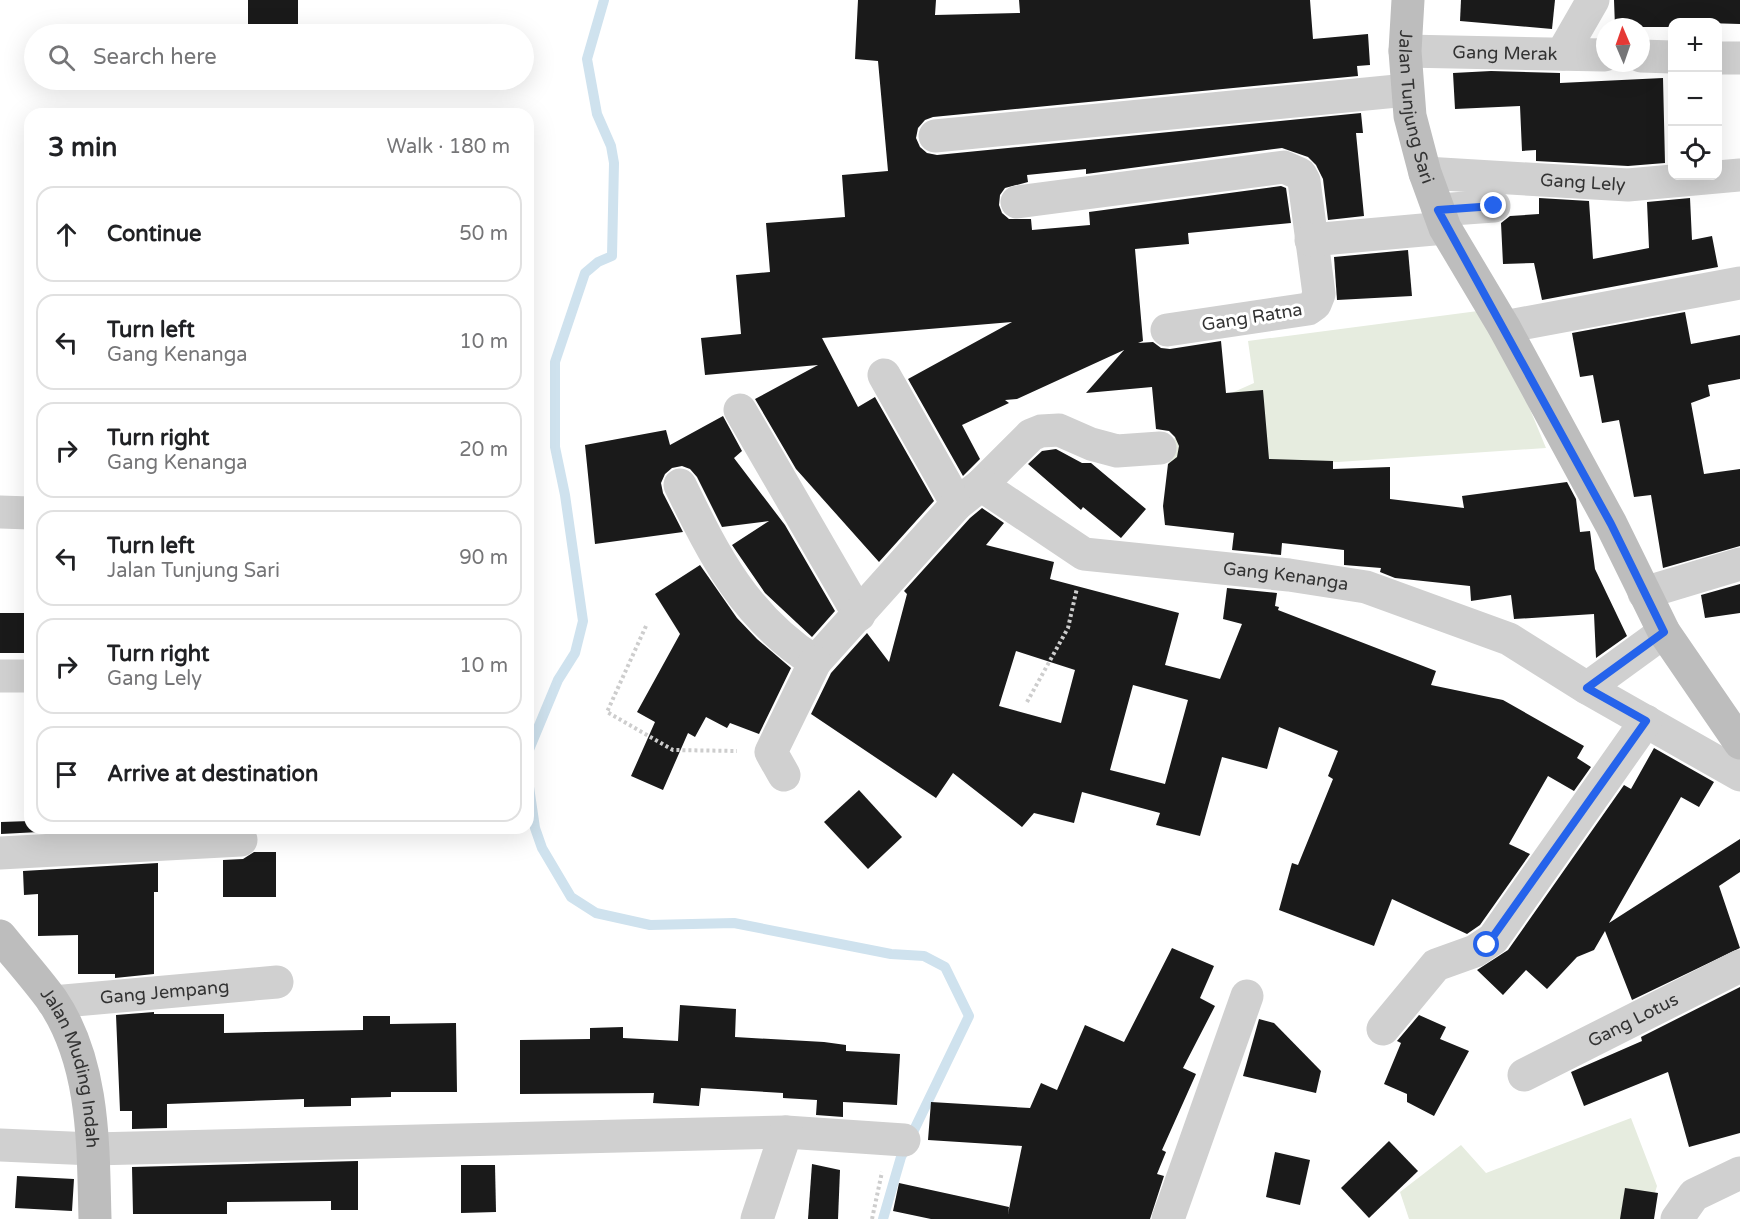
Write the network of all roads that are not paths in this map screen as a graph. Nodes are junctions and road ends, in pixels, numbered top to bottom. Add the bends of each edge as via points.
1 (1408, 0) edge
2 (1593, 0) edge
3 (1405, 51) junction
4 (1562, 54) junction
5 (1596, 55) edge
6 (1650, 56) edge
7 (1668, 57) edge
8 (1722, 58) edge
9 (1740, 58) edge
10 (1407, 90) junction
11 (935, 136) dead end
12 (1425, 173) junction
13 (1740, 175) edge
14 (1017, 202) dead end
15 (1494, 206) dead end
16 (1442, 219) junction
17 (1311, 240) junction
18 (1740, 283) edge
19 (1504, 327) junction
20 (1167, 330) dead end
21 (884, 375) dead end
22 (741, 410) dead end
23 (1160, 448) dead end
24 (680, 485) dead end
25 (969, 494) junction
26 (0, 512) edge
27 (24, 513) edge
28 (1740, 564) edge
29 (1644, 593) junction
30 (860, 615) junction
31 (1664, 632) junction
32 (815, 663) junction
33 (0, 675) edge
34 (24, 676) edge
35 (1587, 688) junction
36 (1646, 721) junction
37 (1740, 743) edge
38 (778, 763) road end
39 (1740, 775) edge
40 (241, 840) dead end
41 (0, 853) edge
42 (0, 936) edge
43 (1740, 966) edge
44 (277, 982) dead end
45 (1247, 996) dead end
46 (53, 1002) junction
47 (1383, 1029) dead end
48 (1524, 1075) dead end
49 (786, 1132) junction
50 (897, 1139) road end
51 (0, 1145) edge
52 (93, 1149) junction
53 (1740, 1173) edge
54 (95, 1219) edge
55 (757, 1219) edge
56 (1168, 1219) edge
57 (1677, 1219) edge

1 - 3 street, Jalan Tunjung Sari
2 - 4 street
3 - 4 street, Gang Merak
3 - 10 street, Jalan Tunjung Sari
4 - 5 street, Gang Merak
6 - 7 street
8 - 9 street
10 - 11 street
10 - 12 street, Jalan Tunjung Sari
12 - 13 street, Gang Lely via 1628,185
12 - 16 street, Jalan Tunjung Sari
14 - 17 street, Gang Ratna via 1284,167 1300,174 1304,181
15 - 16 street
16 - 17 street
16 - 19 street, Jalan Tunjung Sari
17 - 20 street, Gang Ratna via 1319,294 1308,309
18 - 19 street
19 - 29 street, Jalan Tunjung Sari
21 - 25 street
22 - 30 street
23 - 25 street via 1117,451 1059,430 1041,431 1031,435
24 - 32 street via 735,588 770,626
25 - 30 street
25 - 35 street, Gang Kenanga via 1084,554 1366,586 1509,639
26 - 27 street
28 - 29 street
29 - 31 street, Jalan Tunjung Sari
30 - 32 street
31 - 35 street
31 - 37 street, Jalan Tunjung Sari
32 - 38 street
33 - 34 street
35 - 36 street, Gang Kenanga
36 - 39 street, Gang Kenanga
36 - 47 street via 1493,939 1475,951 1437,965
40 - 41 street
42 - 46 street, Jalan Muding Indah
43 - 48 street, Gang Lotus
44 - 46 street, Gang Jempang
45 - 56 street
46 - 52 street, Jalan Muding Indah via 80,1061
49 - 50 street
49 - 52 street
49 - 55 street
51 - 52 street
52 - 54 street, Jalan Muding Indah
53 - 57 street via 1694,1195

